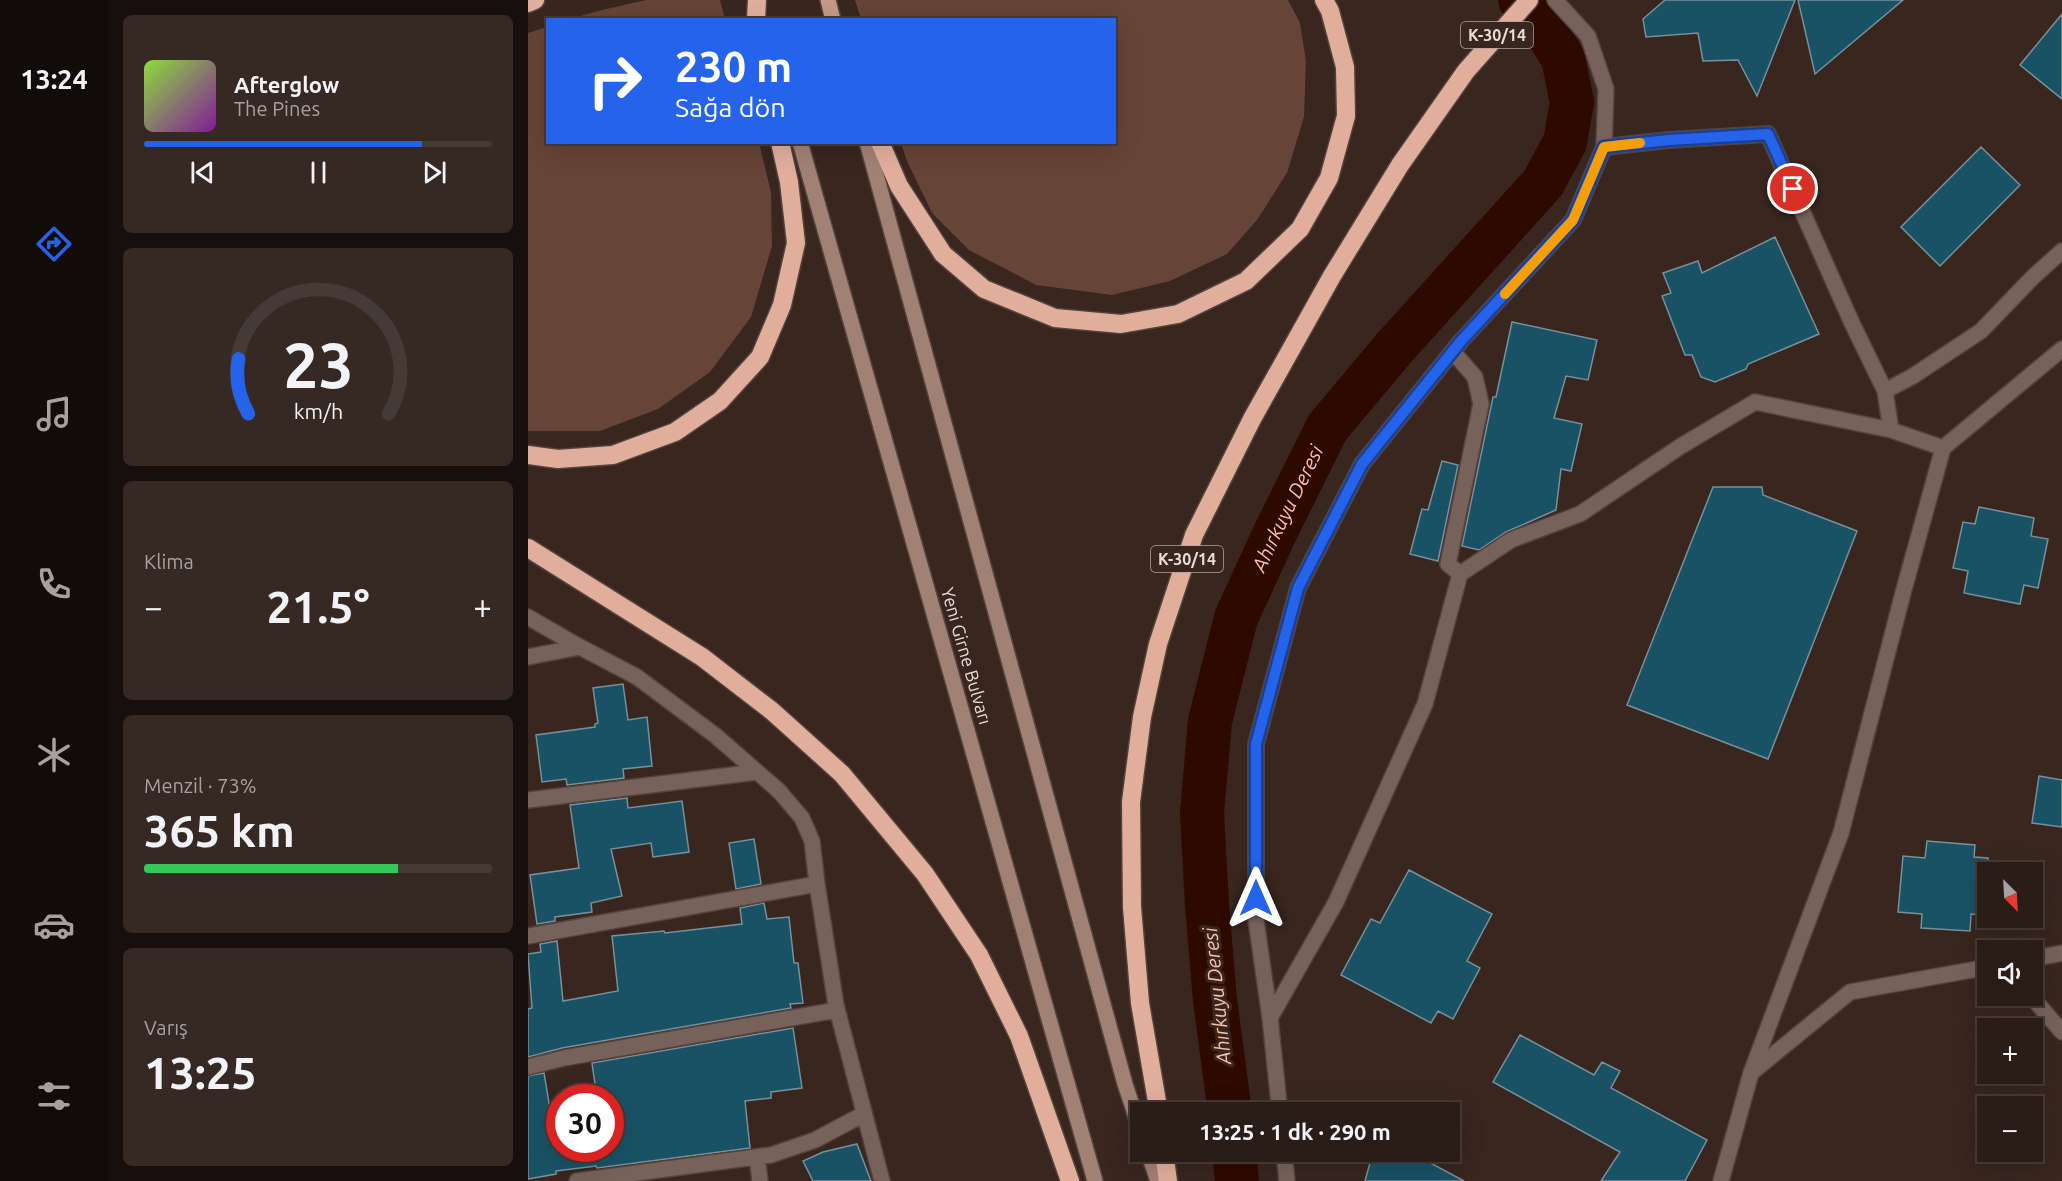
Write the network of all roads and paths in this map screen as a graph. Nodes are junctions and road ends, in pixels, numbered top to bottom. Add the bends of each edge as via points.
1 (535, 0) edge
2 (758, 0) edge
3 (828, 0) edge
4 (1324, 0) edge
5 (1529, 0) edge
6 (1556, 0) edge
7 (528, 3) edge
8 (756, 18) edge
9 (764, 18) edge
10 (832, 18) edge
11 (780, 144) edge
12 (801, 144) edge
13 (868, 144) edge
14 (881, 144) edge
15 (1604, 147) junction
16 (2062, 252) edge
17 (2062, 349) edge
18 (1453, 352) junction
19 (1885, 391) junction
20 (1891, 430) junction
21 (1943, 448) junction
22 (528, 455) edge
23 (528, 548) edge
24 (1460, 574) junction
25 (528, 617) edge
26 (580, 647) junction
27 (528, 657) edge
28 (757, 772) junction
29 (528, 800) edge
30 (817, 884) junction
31 (528, 936) edge
32 (2062, 953) edge
33 (2043, 957) edge
34 (1977, 969) edge
35 (2040, 1006) edge
36 (837, 1010) junction
37 (1270, 1018) junction
38 (2062, 1032) edge
39 (528, 1067) edge
40 (1751, 1073) junction
41 (1131, 1102) edge
42 (1158, 1102) edge
43 (1279, 1102) edge
44 (864, 1114) junction
45 (757, 1157) junction
46 (1151, 1162) edge
47 (1165, 1162) edge
48 (1285, 1162) edge
49 (577, 1181) edge
50 (760, 1181) edge
51 (882, 1181) edge
52 (1070, 1181) edge
53 (1095, 1181) edge
54 (1158, 1181) edge
55 (1168, 1181) edge
56 (1287, 1181) edge
57 (1721, 1181) edge

1 - 7 highway
2 - 8 highway
2 - 9 main road
3 - 10 main road
4 - 14 highway via 1345,67 1346,116 1329,178 1300,229 1246,281 1178,314 1121,324 1055,318 984,289 944,254 899,186
5 - 42 highway, K-30/14 via 1466,71 1400,165 1252,419 1194,535 1158,644 1142,717 1131,802 1132,907 1140,1003
6 - 15 street via 1588,36 1606,89
11 - 22 highway via 796,243 782,305 760,357 720,401 675,432 613,455 558,459
12 - 53 main road, Yeni Girne Bulvarı
13 - 41 main road
15 - 18 street via 1573,220
15 - 19 street via 1768,134
16 - 19 street via 1981,331
17 - 21 street
18 - 24 street via 1475,377 1481,404 1448,564
18 - 37 street via 1362,464 1298,588 1256,744 1256,920
19 - 20 street
20 - 21 street
20 - 24 street via 1755,402 1580,514 1511,540
21 - 40 street via 1841,834
23 - 52 highway via 702,657 772,711 842,774 925,874 980,955 1019,1036
24 - 37 street via 1425,704 1336,902
25 - 26 street
26 - 27 street
26 - 28 street via 637,677
28 - 29 street
28 - 30 street via 802,818 812,841
30 - 31 street
30 - 36 street
32 - 33 street
34 - 40 street via 1850,992
35 - 38 street
36 - 39 street
36 - 44 street
37 - 43 street
40 - 57 street
44 - 45 street via 816,1140
44 - 51 street
45 - 49 street
45 - 50 street
46 - 54 main road
47 - 55 highway
48 - 56 street

